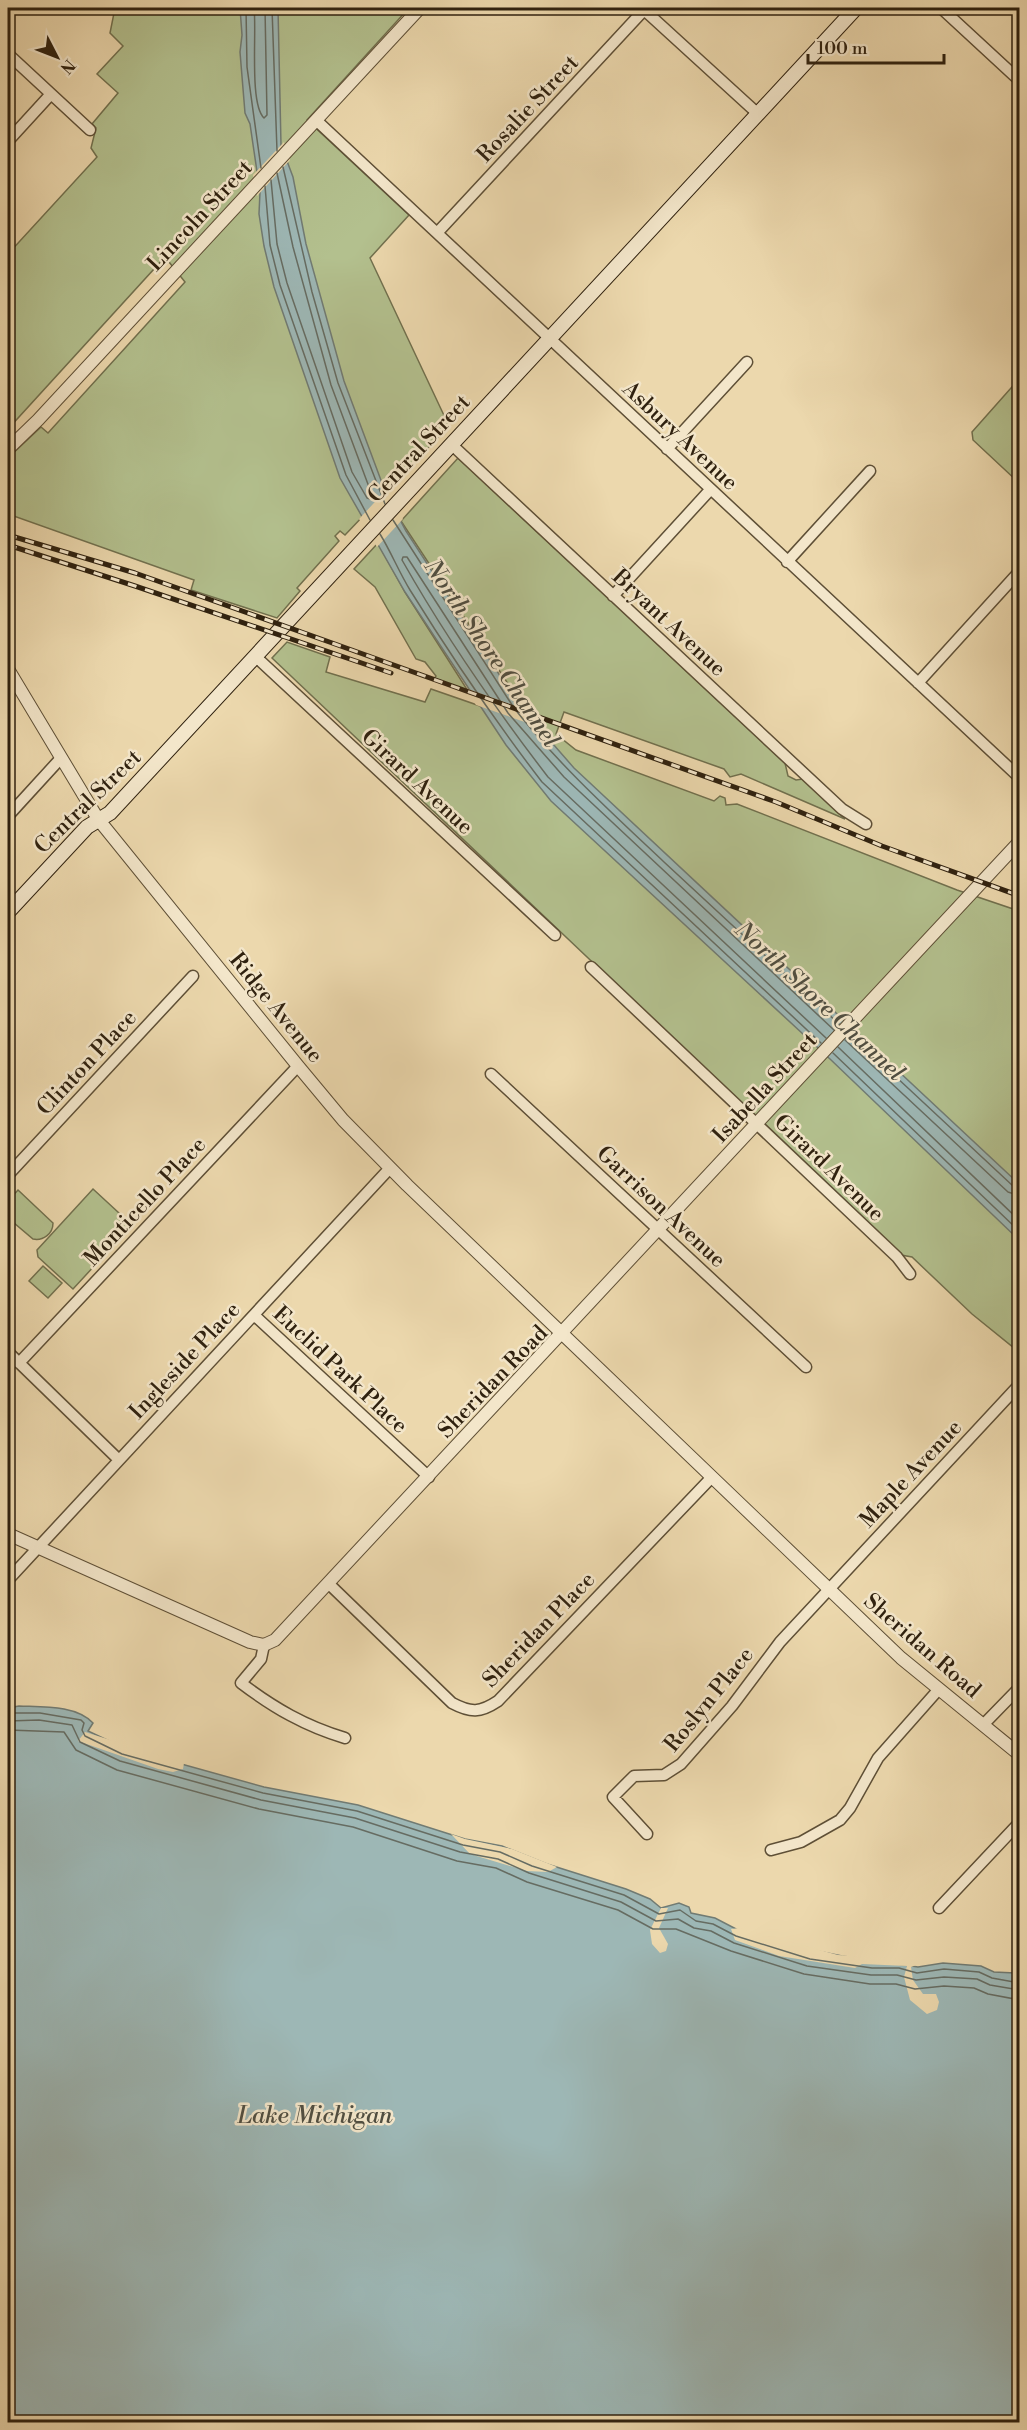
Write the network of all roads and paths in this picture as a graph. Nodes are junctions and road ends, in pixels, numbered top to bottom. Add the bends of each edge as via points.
1 (419, 8) edge
2 (856, 8) edge
3 (940, 8) edge
4 (643, 9) edge
5 (8, 54) edge
6 (1020, 81) edge
7 (51, 94) junction
8 (758, 113) junction
9 (316, 120) junction
10 (90, 130) dead end
11 (8, 141) edge
12 (437, 233) junction
13 (548, 338) junction
14 (747, 362) dead end
15 (451, 444) junction
16 (8, 449) edge
17 (667, 449) junction
18 (870, 471) dead end
19 (710, 490) junction
20 (788, 562) junction
21 (1018, 575) edge
22 (613, 596) junction
23 (255, 656) junction
24 (8, 669) edge
25 (918, 683) junction
26 (61, 758) junction
27 (1020, 778) edge
28 (8, 816) edge
29 (98, 819) junction
30 (866, 824) dead end
31 (1020, 842) edge
32 (8, 912) edge
33 (555, 935) dead end
34 (591, 967) dead end
35 (193, 976) dead end
36 (297, 1066) junction
37 (491, 1074) dead end
38 (757, 1125) junction
39 (390, 1168) junction
40 (8, 1175) edge
41 (660, 1230) junction
42 (910, 1274) dead end
43 (254, 1315) junction
44 (562, 1334) junction
45 (8, 1352) edge
46 (20, 1363) junction
47 (806, 1367) dead end
48 (1020, 1384) edge
49 (118, 1459) junction
50 (429, 1477) junction
51 (712, 1478) junction
52 (8, 1534) edge
53 (37, 1547) junction
54 (8, 1580) edge
55 (329, 1584) junction
56 (828, 1589) junction
57 (264, 1645) junction
58 (1020, 1687) edge
59 (939, 1689) junction
60 (983, 1725) junction
61 (345, 1738) dead end
62 (1020, 1755) edge
63 (1020, 1822) edge
64 (647, 1834) dead end
65 (771, 1850) dead end
66 (939, 1908) dead end

1 - 9 street, Lincoln Street
2 - 8 main road, Central Street
3 - 6 street
4 - 8 street
4 - 12 street, Rosalie Street
5 - 7 street
7 - 10 street
7 - 11 street
8 - 13 main road, Central Street
9 - 12 street, Asbury Avenue
9 - 16 street, Lincoln Street
12 - 13 street, Asbury Avenue
13 - 15 main road, Central Street
13 - 17 street, Asbury Avenue
14 - 17 street
15 - 22 street, Bryant Avenue
15 - 23 main road, Central Street
17 - 19 street, Asbury Avenue
18 - 20 street
19 - 20 street, Asbury Avenue
19 - 22 street
20 - 25 street, Asbury Avenue
21 - 25 street
22 - 30 street, Bryant Avenue via 842,809
23 - 29 main road, Central Street via 110,813
23 - 33 street, Girard Avenue
24 - 26 street, Ridge Avenue
25 - 27 street, Asbury Avenue
26 - 28 street
26 - 29 street, Ridge Avenue
29 - 32 main road, Central Street
29 - 36 street, Ridge Avenue
31 - 38 street, Isabella Street
34 - 38 street, Girard Avenue
35 - 40 street, Clinton Place
36 - 39 street, Ridge Avenue
36 - 46 street, Monticello Place
37 - 41 street, Garrison Avenue
38 - 41 street, Isabella Street
38 - 42 street, Girard Avenue via 897,1257
39 - 43 street, Ingleside Place
39 - 44 street, Ridge Avenue
41 - 44 street, Isabella Street
41 - 47 street, Garrison Avenue
43 - 49 street, Ingleside Place
43 - 50 street, Euclid Park Place
44 - 50 street, Sheridan Road
44 - 51 street, Sheridan Road
45 - 46 street
46 - 49 street
48 - 56 street, Maple Avenue
49 - 53 street, Ingleside Place
50 - 55 street, Sheridan Road
51 - 55 street, Sheridan Place via 498,1701 483,1712 466,1711 452,1703
51 - 56 street, Sheridan Road
52 - 53 street
53 - 54 street, Ingleside Place
53 - 57 street
55 - 57 street, Sheridan Road via 275,1640
56 - 59 street, Sheridan Road
56 - 64 street, Roslyn Place via 681,1764 664,1775 634,1776 613,1797
57 - 61 street via 261,1659 241,1683 289,1716 316,1730
58 - 60 street
59 - 60 street, Sheridan Road
59 - 65 street via 883,1752 840,1820 801,1842
60 - 62 street, Sheridan Road
63 - 66 street

